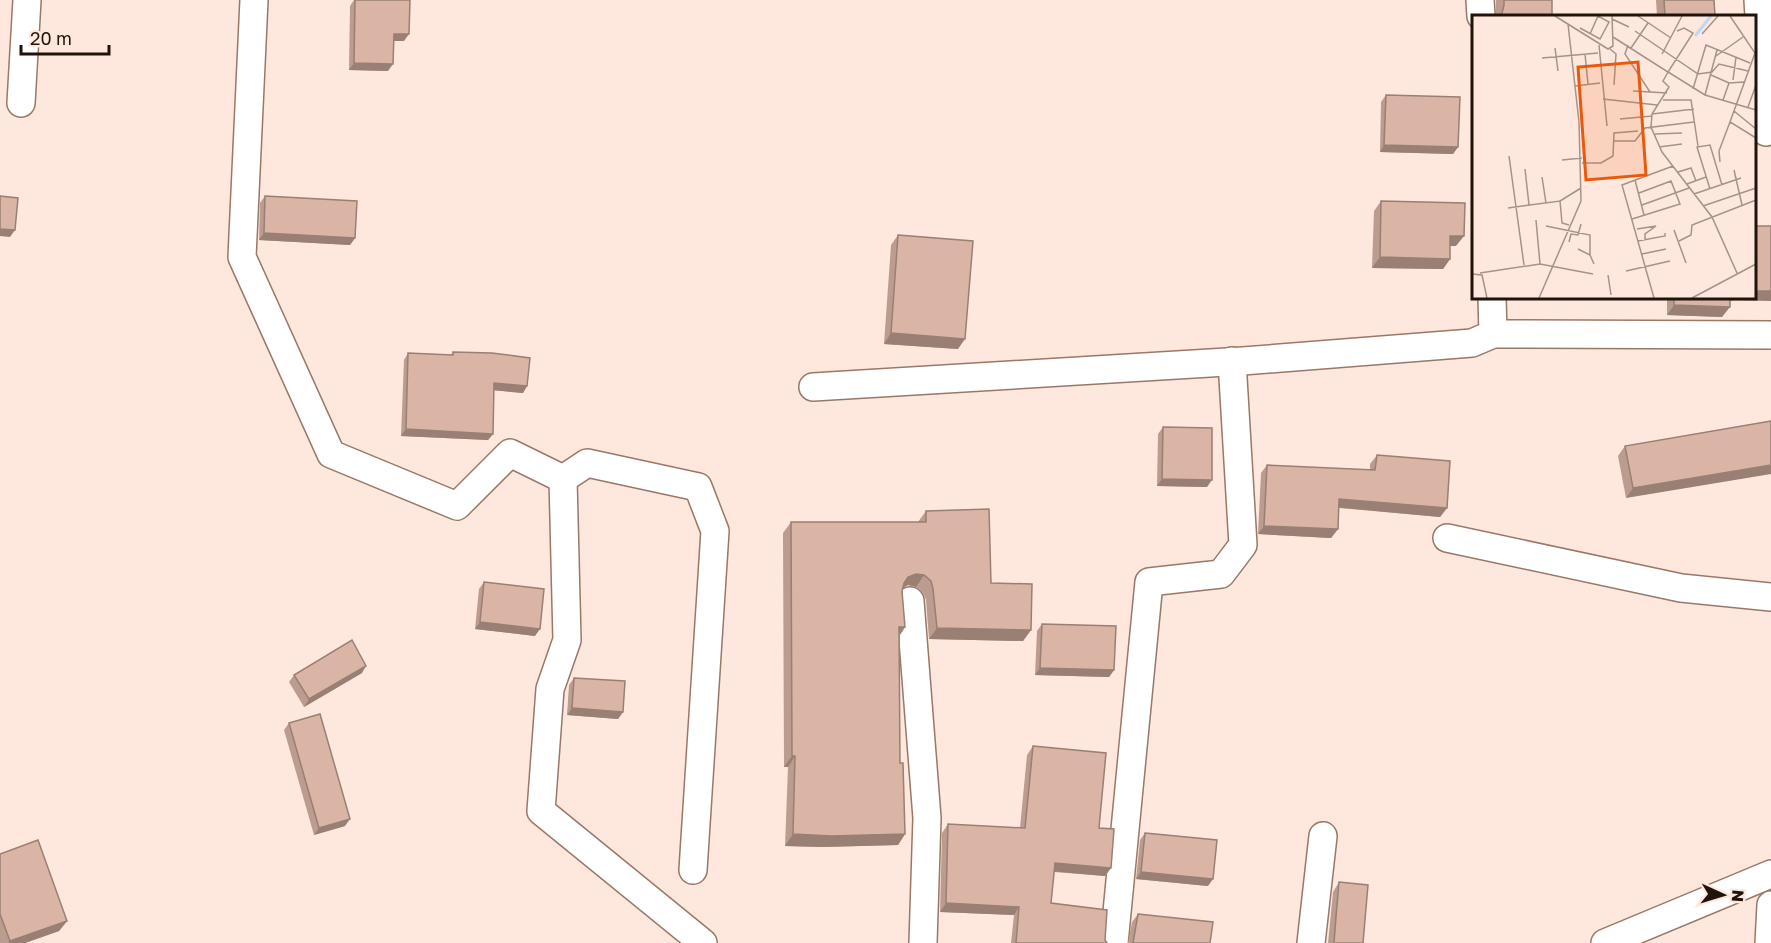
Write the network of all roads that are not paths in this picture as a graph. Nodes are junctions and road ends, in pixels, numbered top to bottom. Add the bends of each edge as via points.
1 (27, 0) edge
2 (254, 0) edge
3 (1480, 0) edge
4 (1758, 0) edge
5 (1481, 15) edge
6 (21, 103) dead end
7 (1764, 132) edge
8 (1492, 298) edge
9 (1493, 334) junction
10 (1771, 335) edge
11 (1232, 361) junction
12 (813, 387) dead end
13 (563, 479) junction
14 (1447, 538) dead end
15 (1771, 597) edge
16 (910, 601) edge
17 (1323, 836) dead end
18 (693, 870) dead end
19 (1771, 874) edge
20 (1771, 905) edge
21 (703, 943) edge
22 (923, 943) edge
23 (1114, 943) edge
24 (1311, 943) edge
25 (1605, 943) edge
26 (1769, 943) edge

1 - 6 street
2 - 13 street via 242,257 331,454 457,506 510,453
3 - 5 street
4 - 7 street
8 - 9 street
9 - 10 street
9 - 11 street via 1472,343
11 - 12 street
11 - 23 street via 1243,545 1221,574 1149,582
13 - 18 street via 586,463 698,487 716,531
13 - 21 street via 567,639 550,689 541,811
14 - 15 street via 1681,588
16 - 22 street via 927,818
17 - 24 street
19 - 25 street
20 - 26 street

